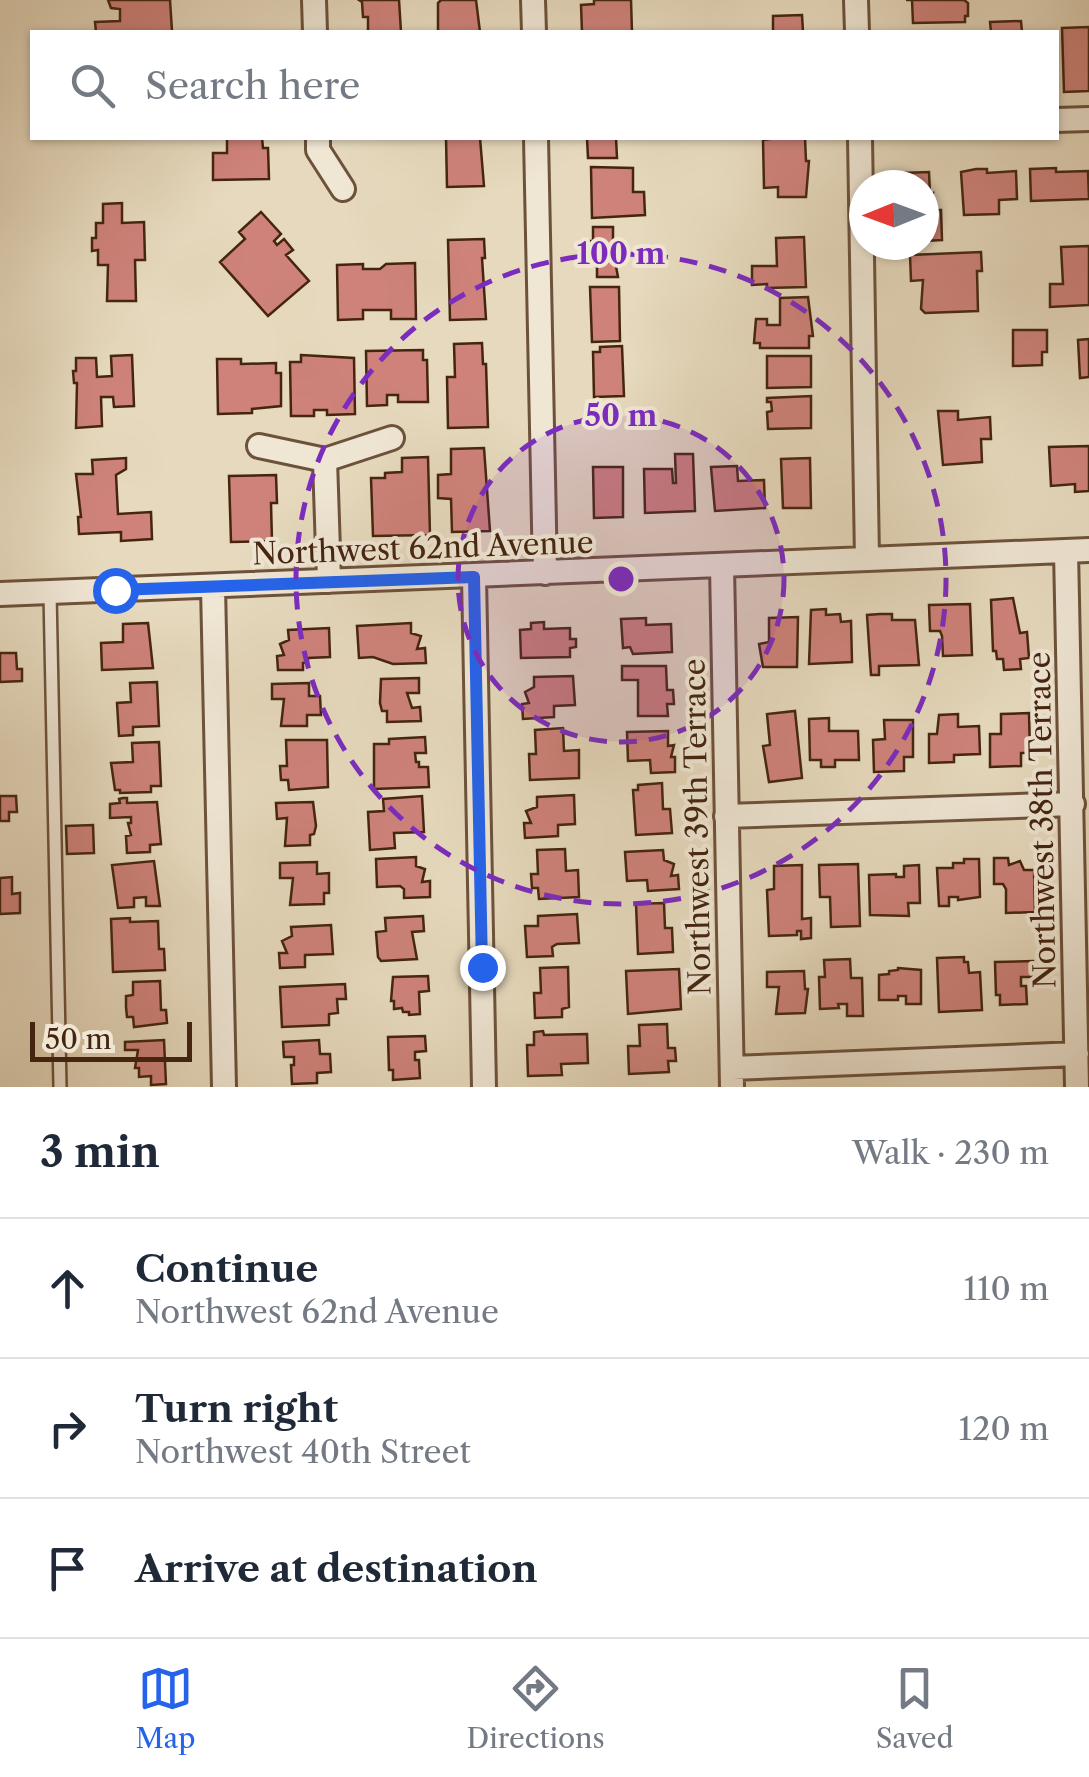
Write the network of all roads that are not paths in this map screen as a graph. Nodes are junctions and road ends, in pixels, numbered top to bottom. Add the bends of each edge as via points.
1 (314, 0) edge
2 (533, 0) edge
3 (856, 0) edge
4 (315, 30) edge
5 (534, 30) edge
6 (857, 30) edge
7 (1089, 119) edge
8 (1059, 120) edge
9 (318, 140) edge
10 (536, 140) edge
11 (860, 140) edge
12 (343, 189) dead end
13 (392, 438) dead end
14 (259, 446) dead end
15 (325, 460) junction
16 (1078, 551) edge
17 (868, 559) junction
18 (722, 566) junction
19 (545, 573) junction
20 (474, 577) junction
21 (329, 581) junction
22 (213, 586) junction
23 (50, 593) junction
24 (0, 594) edge
25 (1073, 804) junction
26 (726, 816) junction
27 (1077, 1054) junction
28 (732, 1078) edge
29 (60, 1087) edge
30 (224, 1087) edge
31 (484, 1087) edge
32 (1077, 1087) edge

1 - 4 street
2 - 5 street
3 - 6 street
7 - 8 street
9 - 12 street
10 - 19 street
11 - 17 street
13 - 15 street
14 - 15 street
15 - 21 street
16 - 17 street, Northwest 62nd Avenue
16 - 25 street, Northwest 38th Terrace
17 - 18 street, Northwest 62nd Avenue
18 - 19 street, Northwest 62nd Avenue
18 - 26 street, Northwest 39th Terrace
19 - 20 street, Northwest 62nd Avenue
20 - 21 street, Northwest 62nd Avenue
20 - 31 street
21 - 22 street, Northwest 62nd Avenue
22 - 23 street, Northwest 62nd Avenue
22 - 30 street
23 - 24 street, Northwest 62nd Avenue
23 - 29 lane
25 - 26 street
25 - 27 street, Northwest 38th Terrace
26 - 28 street, Northwest 39th Terrace
27 - 28 street
27 - 32 street, Northwest 38th Terrace

